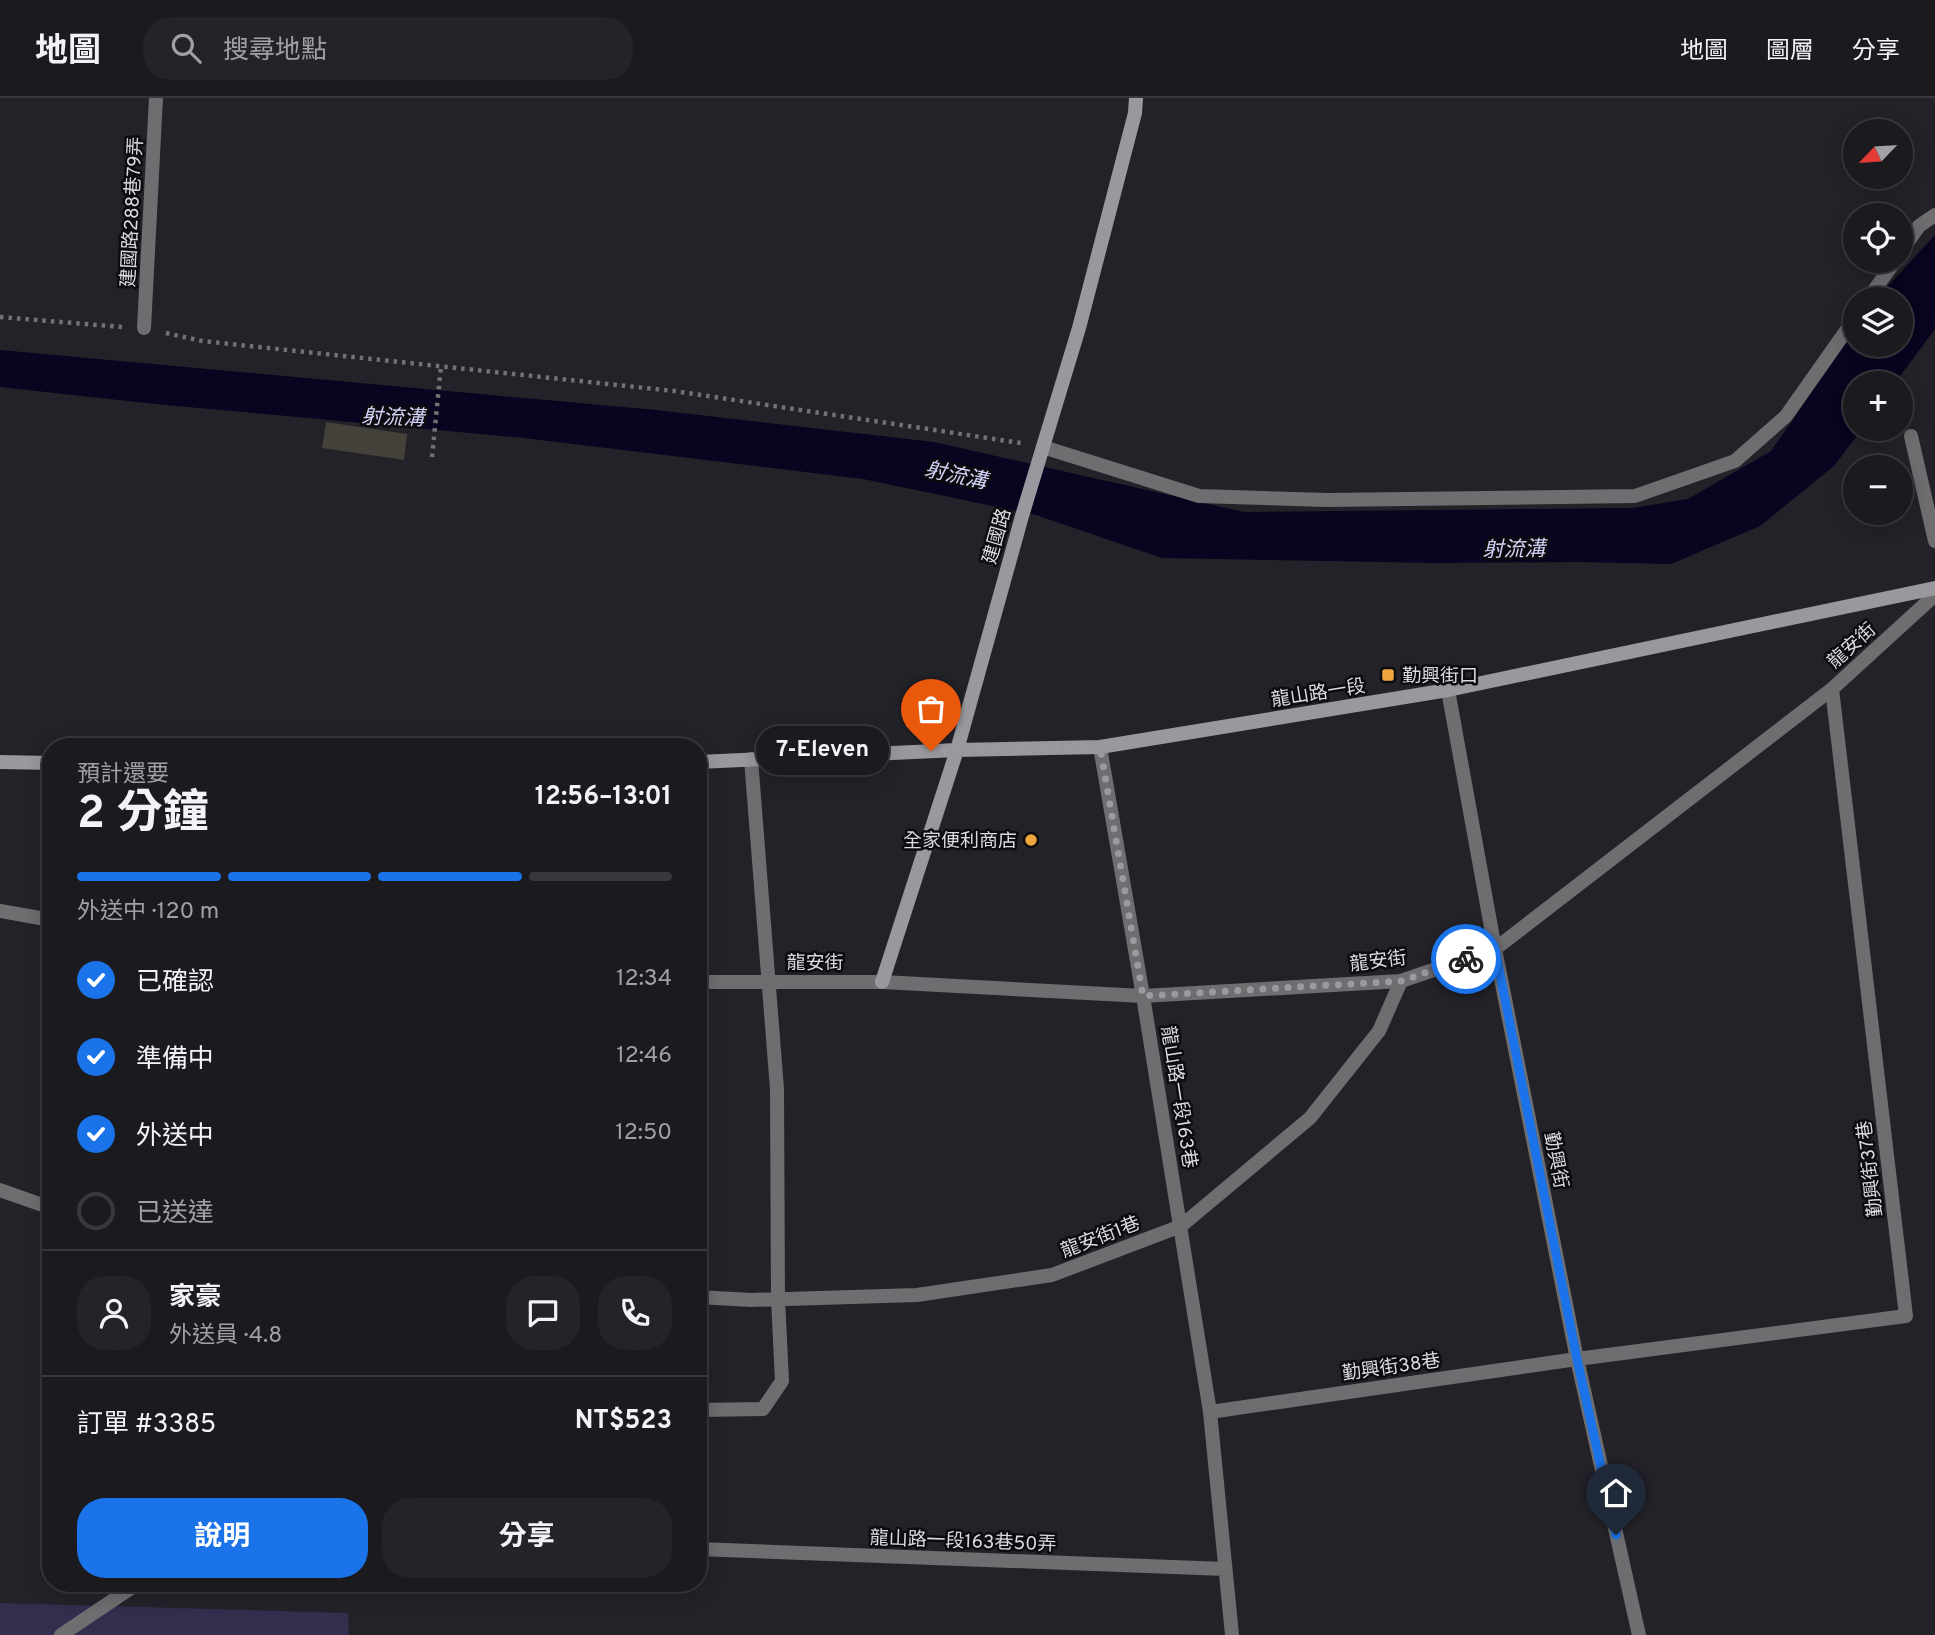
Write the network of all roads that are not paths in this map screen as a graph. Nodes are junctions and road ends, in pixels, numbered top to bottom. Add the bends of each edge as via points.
1 (156, 98) edge
2 (1136, 98) edge
3 (1935, 215) edge
4 (1913, 235) edge
5 (144, 328) road end
6 (1843, 335) edge
7 (1912, 441) edge
8 (1041, 451) junction
9 (1935, 541) edge
10 (1935, 588) edge
11 (1935, 595) edge
12 (1832, 689) junction
13 (1448, 690) junction
14 (1100, 747) junction
15 (957, 750) junction
16 (751, 759) junction
17 (707, 761) edge
18 (0, 762) edge
19 (42, 763) edge
20 (0, 911) edge
21 (42, 918) edge
22 (1495, 949) junction
23 (1401, 981) junction
24 (707, 982) edge
25 (769, 982) junction
26 (882, 982) junction
27 (1143, 996) junction
28 (0, 1190) edge
29 (42, 1206) edge
30 (1181, 1226) junction
31 (707, 1298) edge
32 (778, 1299) junction
33 (1577, 1359) junction
34 (707, 1410) edge
35 (1210, 1412) junction
36 (707, 1549) edge
37 (1225, 1569) junction
38 (125, 1592) edge
39 (61, 1635) edge
40 (1232, 1635) edge
41 (1639, 1635) edge

1 - 5 street, 建國路288巷79弄
2 - 8 street, 建國路 via 1079,328
3 - 4 street
6 - 8 street via 1786,416 1735,461 1634,496 1327,500 1199,496
7 - 9 street
8 - 15 street, 建國路
10 - 13 street, 龍山路一段
11 - 12 street, 龍安街
12 - 22 street, 龍安街
12 - 33 street, 勤興街37巷 via 1906,1315
13 - 14 street, 龍山路一段
13 - 22 street, 勤興街
14 - 15 street, 龍山路一段
14 - 27 street, 龍山路一段163巷
15 - 16 street, 龍山路一段
15 - 26 street, 建國路
16 - 17 street, 龍山路一段
16 - 25 street
18 - 19 street
20 - 21 street
22 - 23 street, 龍安街
22 - 33 street, 勤興街
23 - 27 street, 龍安街
23 - 30 street, 龍安街1巷 via 1379,1031 1310,1118
24 - 25 street, 龍安街
25 - 26 street, 龍安街
25 - 32 street via 777,1089
26 - 27 street, 龍安街
27 - 30 street, 龍山路一段163巷
28 - 29 street
30 - 32 street, 龍安街1巷 via 1052,1275 917,1295
30 - 35 street, 龍山路一段163巷
31 - 32 street, 龍安街1巷
32 - 34 street via 782,1381 763,1409
33 - 35 street, 勤興街38巷
33 - 41 street, 勤興街
35 - 37 street, 龍山路一段163巷
36 - 37 street, 龍山路一段163巷50弄
37 - 40 street, 龍山路一段163巷
38 - 39 street

